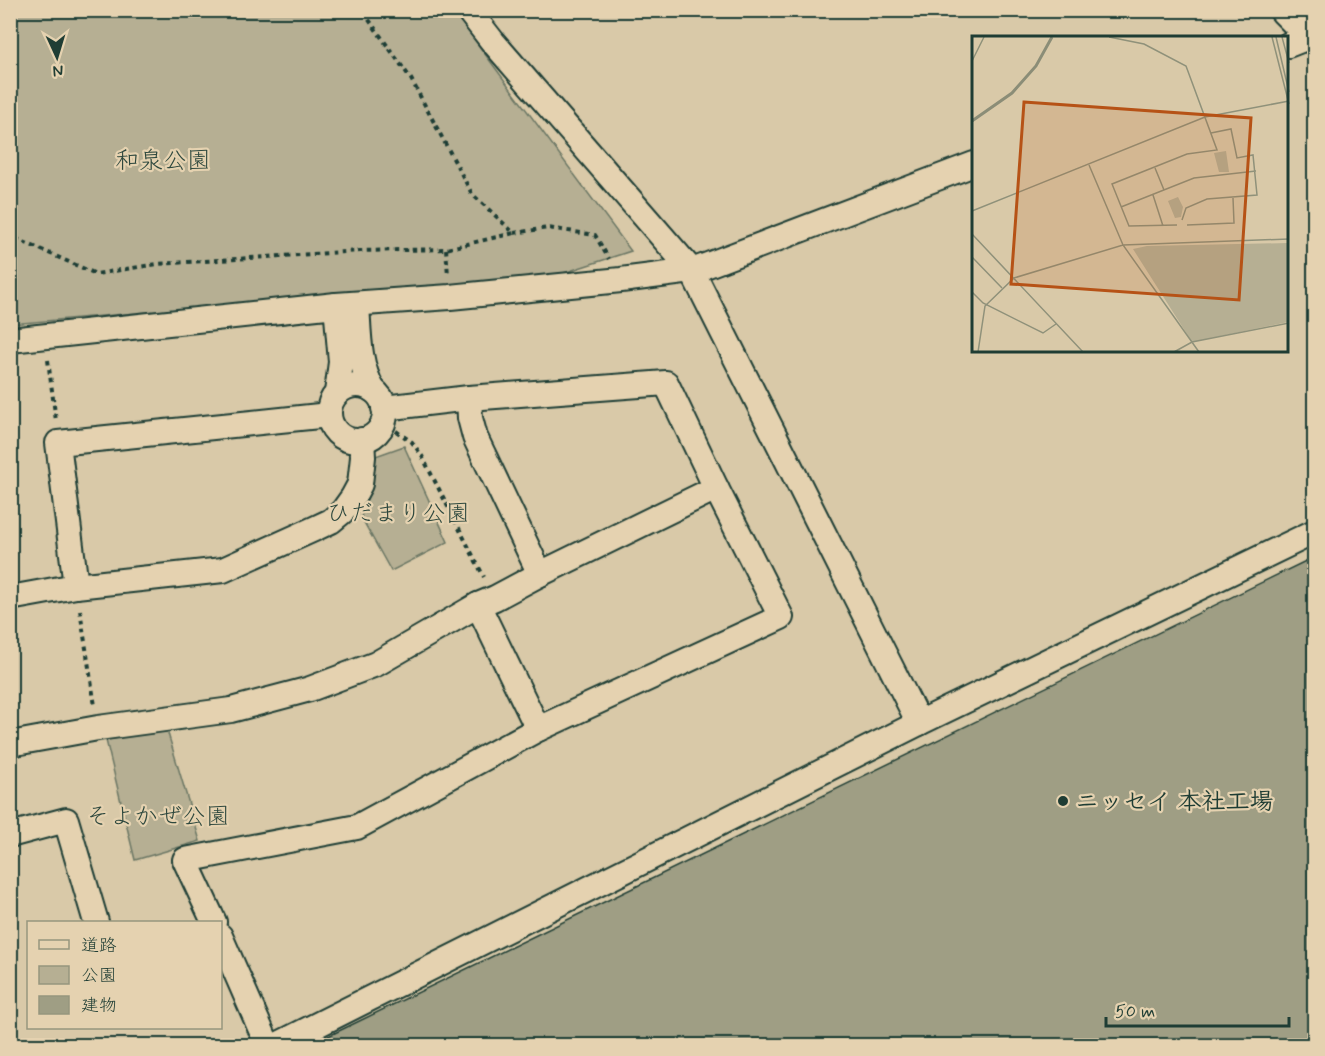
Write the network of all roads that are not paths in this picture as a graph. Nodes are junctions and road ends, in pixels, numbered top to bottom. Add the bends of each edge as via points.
1 (468, 10) edge
2 (1285, 10) edge
3 (1307, 38) edge
4 (972, 165) edge
5 (692, 271) junction
6 (346, 304) junction
7 (10, 340) edge
8 (469, 398) junction
9 (333, 404) junction
10 (380, 407) junction
11 (362, 440) junction
12 (716, 488) junction
13 (1314, 532) edge
14 (540, 574) junction
15 (76, 586) junction
16 (10, 598) edge
17 (486, 602) junction
18 (919, 723) junction
19 (538, 729) junction
20 (10, 744) edge
21 (10, 835) edge
22 (96, 921) edge
23 (214, 921) edge
24 (223, 948) edge
25 (268, 1046) edge
26 (275, 1046) edge

1 - 5 street
2 - 3 main road
4 - 5 street
5 - 6 street
5 - 18 street
6 - 7 street
6 - 9 street
6 - 10 street via 366,378
8 - 10 street
8 - 12 street via 666,383
8 - 14 street via 475,437
9 - 10 street via 350,386 358,385
9 - 11 street via 332,424 337,432
9 - 15 street via 58,443
10 - 11 street via 378,431
11 - 15 street via 360,484 343,511 331,521 223,570
12 - 14 street
12 - 19 street via 781,617
13 - 18 street
14 - 17 street
15 - 16 street
17 - 19 street
17 - 20 street via 376,664 310,689 231,710
18 - 26 street
19 - 23 street via 357,827 185,860
21 - 22 street via 66,820
24 - 25 street

